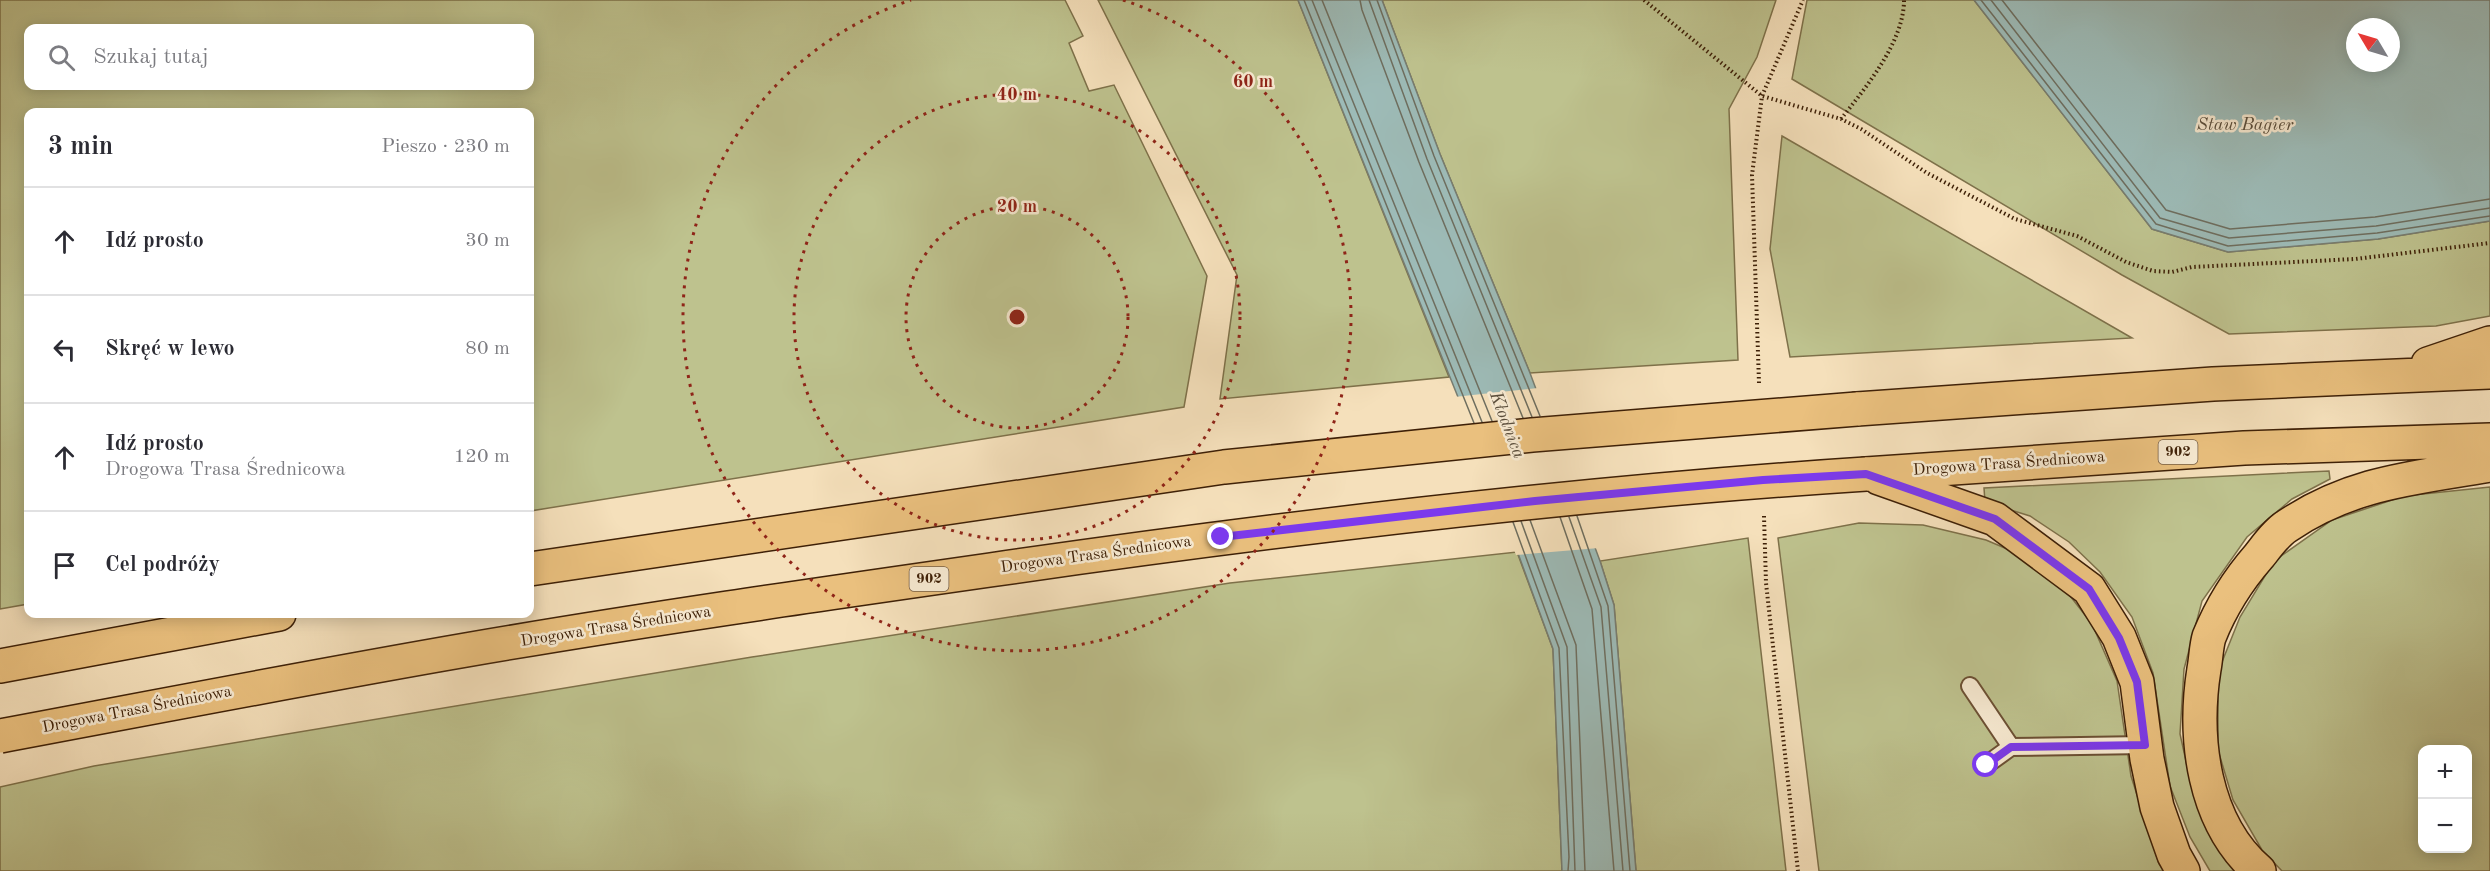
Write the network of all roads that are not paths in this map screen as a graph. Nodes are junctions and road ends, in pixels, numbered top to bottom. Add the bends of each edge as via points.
1 (2490, 343) edge
2 (2490, 372) edge
3 (2392, 375) junction
4 (2490, 440) edge
5 (2490, 465) edge
6 (1866, 474) junction
7 (534, 568) edge
8 (258, 618) edge
9 (0, 666) edge
10 (1970, 686) dead end
11 (0, 736) edge
12 (2145, 745) junction
13 (2011, 747) junction
14 (1986, 765) dead end
15 (2183, 871) edge
16 (2259, 871) edge

1 - 3 main road
2 - 3 main road
3 - 7 main road, bridge via 1857,409 1532,435 1224,467
4 - 6 main road, Drogowa Trasa Średnicowa / 902 via 2244,448
5 - 16 main road via 2388,481 2338,497 2284,527 2237,581 2209,639 2199,702 2202,758 2216,811 2246,860
6 - 11 main road, Drogowa Trasa Średnicowa / 902, bridge via 1535,501 1221,537 840,591 469,650
6 - 12 main road via 1995,519 2089,589 2119,638 2137,682
8 - 9 main road
10 - 13 lane
12 - 13 lane
12 - 15 main road via 2157,807
13 - 14 lane

